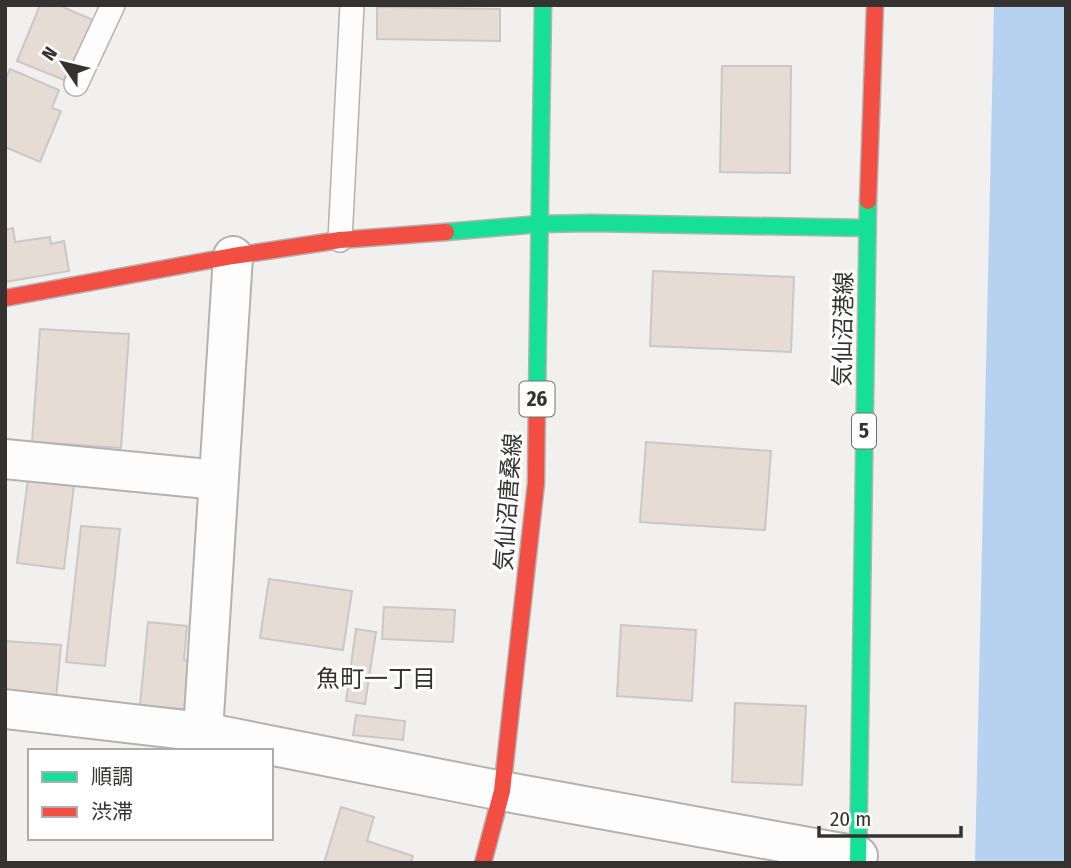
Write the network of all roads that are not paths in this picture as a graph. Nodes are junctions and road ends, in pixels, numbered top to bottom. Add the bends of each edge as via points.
1 (113, 5) edge
2 (352, 5) edge
3 (542, 5) edge
4 (875, 5) edge
5 (76, 84) dead end
6 (540, 224) junction
7 (867, 228) junction
8 (340, 240) junction
9 (233, 256) junction
10 (5, 298) edge
11 (5, 459) edge
12 (218, 480) junction
13 (5, 709) edge
14 (203, 732) junction
15 (502, 791) junction
16 (858, 859) edge
17 (483, 863) edge

1 - 5 lane
2 - 8 lane
3 - 6 main road, 気仙沼唐桑線 / 26
4 - 7 main road, 気仙沼港線 / 5
6 - 7 main road
6 - 8 main road
6 - 15 main road, 気仙沼唐桑線 / 26 via 536,483
7 - 16 main road, 気仙沼港線 / 5
8 - 9 main road
9 - 10 main road
9 - 12 street
11 - 12 street
12 - 14 street
13 - 14 street
14 - 15 street
15 - 16 street
15 - 17 main road, 26

